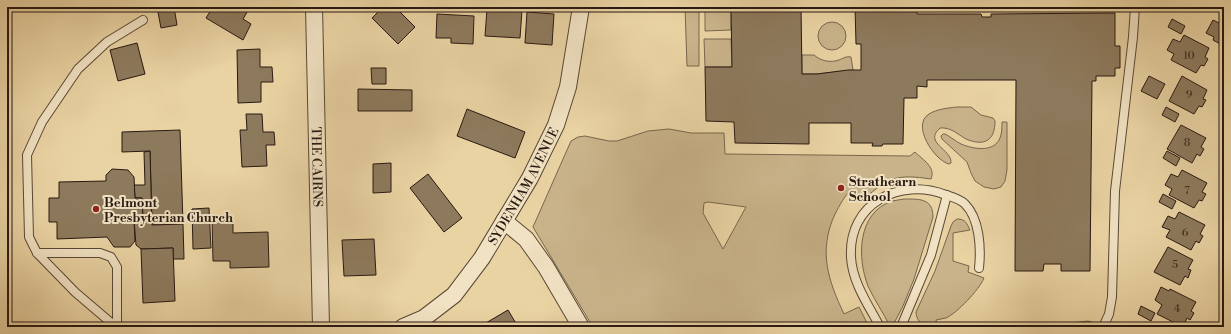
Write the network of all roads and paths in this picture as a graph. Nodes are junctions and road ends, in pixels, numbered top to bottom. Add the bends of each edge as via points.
1 (314, 7) edge
2 (582, 7) edge
3 (1135, 7) edge
4 (143, 20) dead end
5 (947, 195) junction
6 (504, 222) junction
7 (37, 252) junction
8 (979, 268) dead end
9 (1104, 325) dead end
10 (901, 326) edge
11 (117, 327) edge
12 (321, 327) edge
13 (403, 327) edge
14 (582, 327) edge
15 (880, 327) edge

1 - 12 street, THE CAIRNS
2 - 6 street, SYDENHAM AVENUE via 568,87 556,125 530,178
3 - 9 lane via 1115,191 1112,297
4 - 7 lane via 107,42 78,69 42,122 27,155 29,237
5 - 8 lane via 965,203 974,220 981,252
5 - 10 lane via 931,255
5 - 15 lane via 921,189 904,191 872,203 861,214 855,228 851,257 862,292
6 - 13 street, SYDENHAM AVENUE via 482,258 454,295 424,318
6 - 14 street via 526,239
7 - 11 lane via 75,292
7 - 11 lane via 100,253 111,257 117,267

